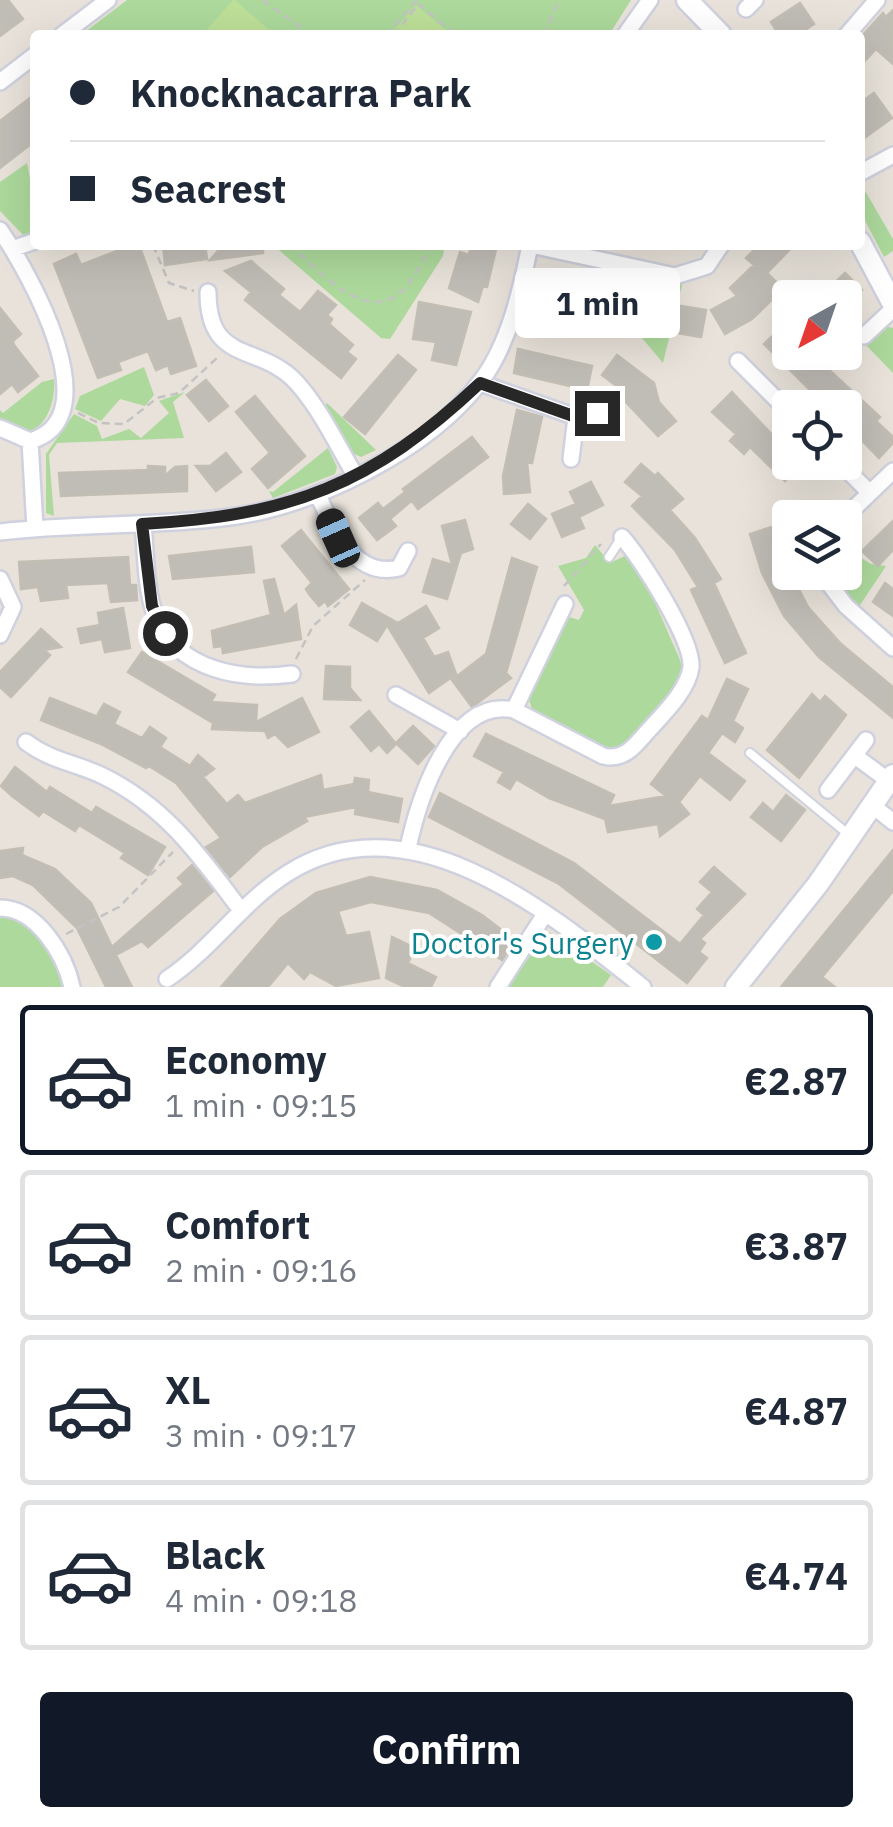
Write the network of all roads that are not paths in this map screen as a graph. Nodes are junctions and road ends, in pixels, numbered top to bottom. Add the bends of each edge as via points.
1 (108, 0) edge
2 (650, 0) edge
3 (687, 0) edge
4 (877, 0) edge
5 (69, 30) edge
6 (629, 30) edge
7 (716, 30) edge
8 (852, 30) edge
9 (30, 59) edge
10 (0, 82) edge
11 (893, 154) edge
12 (865, 170) edge
13 (0, 230) edge
14 (30, 243) edge
15 (12, 249) junction
16 (530, 250) edge
17 (554, 250) edge
18 (718, 250) edge
19 (864, 250) edge
20 (208, 292) road end
21 (893, 306) edge
22 (864, 336) dead end
23 (738, 361) dead end
24 (480, 383) junction
25 (772, 396) edge
26 (597, 413) dead end
27 (576, 417) junction
28 (0, 428) edge
29 (30, 441) junction
30 (571, 460) dead end
31 (893, 472) edge
32 (356, 475) junction
33 (857, 480) edge
34 (870, 493) junction
35 (318, 495) junction
36 (862, 501) edge
37 (142, 524) junction
38 (36, 528) junction
39 (0, 532) edge
40 (622, 537) joint
41 (408, 551) dead end
42 (609, 557) dead end
43 (0, 580) edge
44 (834, 590) edge
45 (565, 604) joint
46 (580, 612) dead end
47 (0, 635) edge
48 (893, 648) edge
49 (292, 674) road end
50 (396, 695) dead end
51 (514, 710) junction
52 (460, 730) junction
53 (866, 740) dead end
54 (26, 742) dead end
55 (750, 753) dead end
56 (855, 756) junction
57 (891, 778) edge
58 (833, 791) dead end
59 (872, 805) junction
60 (893, 822) edge
61 (851, 837) junction
62 (408, 848) junction
63 (0, 908) edge
64 (240, 910) junction
65 (545, 914) junction
66 (167, 978) dead end
67 (72, 987) edge
68 (498, 987) edge
69 (643, 987) edge
70 (736, 987) edge

1 - 5 street
2 - 6 street
3 - 7 street
4 - 8 street
9 - 10 street
11 - 12 street
13 - 15 street
14 - 15 street
15 - 29 street via 54,337 67,384 56,422
16 - 24 street via 507,330
17 - 18 street via 675,276 707,266
19 - 21 street
20 - 32 street via 212,326 229,347 295,380
21 - 22 street
23 - 25 street
24 - 27 street
24 - 32 street via 435,425
26 - 27 street
27 - 30 street
28 - 29 street
29 - 38 street
31 - 34 street
32 - 35 street
33 - 34 street
34 - 36 street
35 - 37 street via 234,517
35 - 41 street via 338,538 376,568 399,568
37 - 38 street
37 - 49 street via 152,606 165,633 225,674
38 - 39 street
40 - 42 lane
40 - 51 street via 654,580 687,652 690,669 678,693 632,750 616,758
43 - 47 street via 13,607
44 - 48 street
45 - 46 lane
45 - 51 street
50 - 52 street
51 - 52 street via 487,711
52 - 62 street via 432,774
53 - 56 street
54 - 64 street via 118,784 164,814
55 - 61 lane
56 - 57 street
56 - 58 street
57 - 59 street
59 - 60 street
59 - 61 street
61 - 70 street
62 - 64 street via 315,859
62 - 65 street
63 - 67 street via 28,918 52,942
64 - 66 street
65 - 68 street
65 - 69 street

